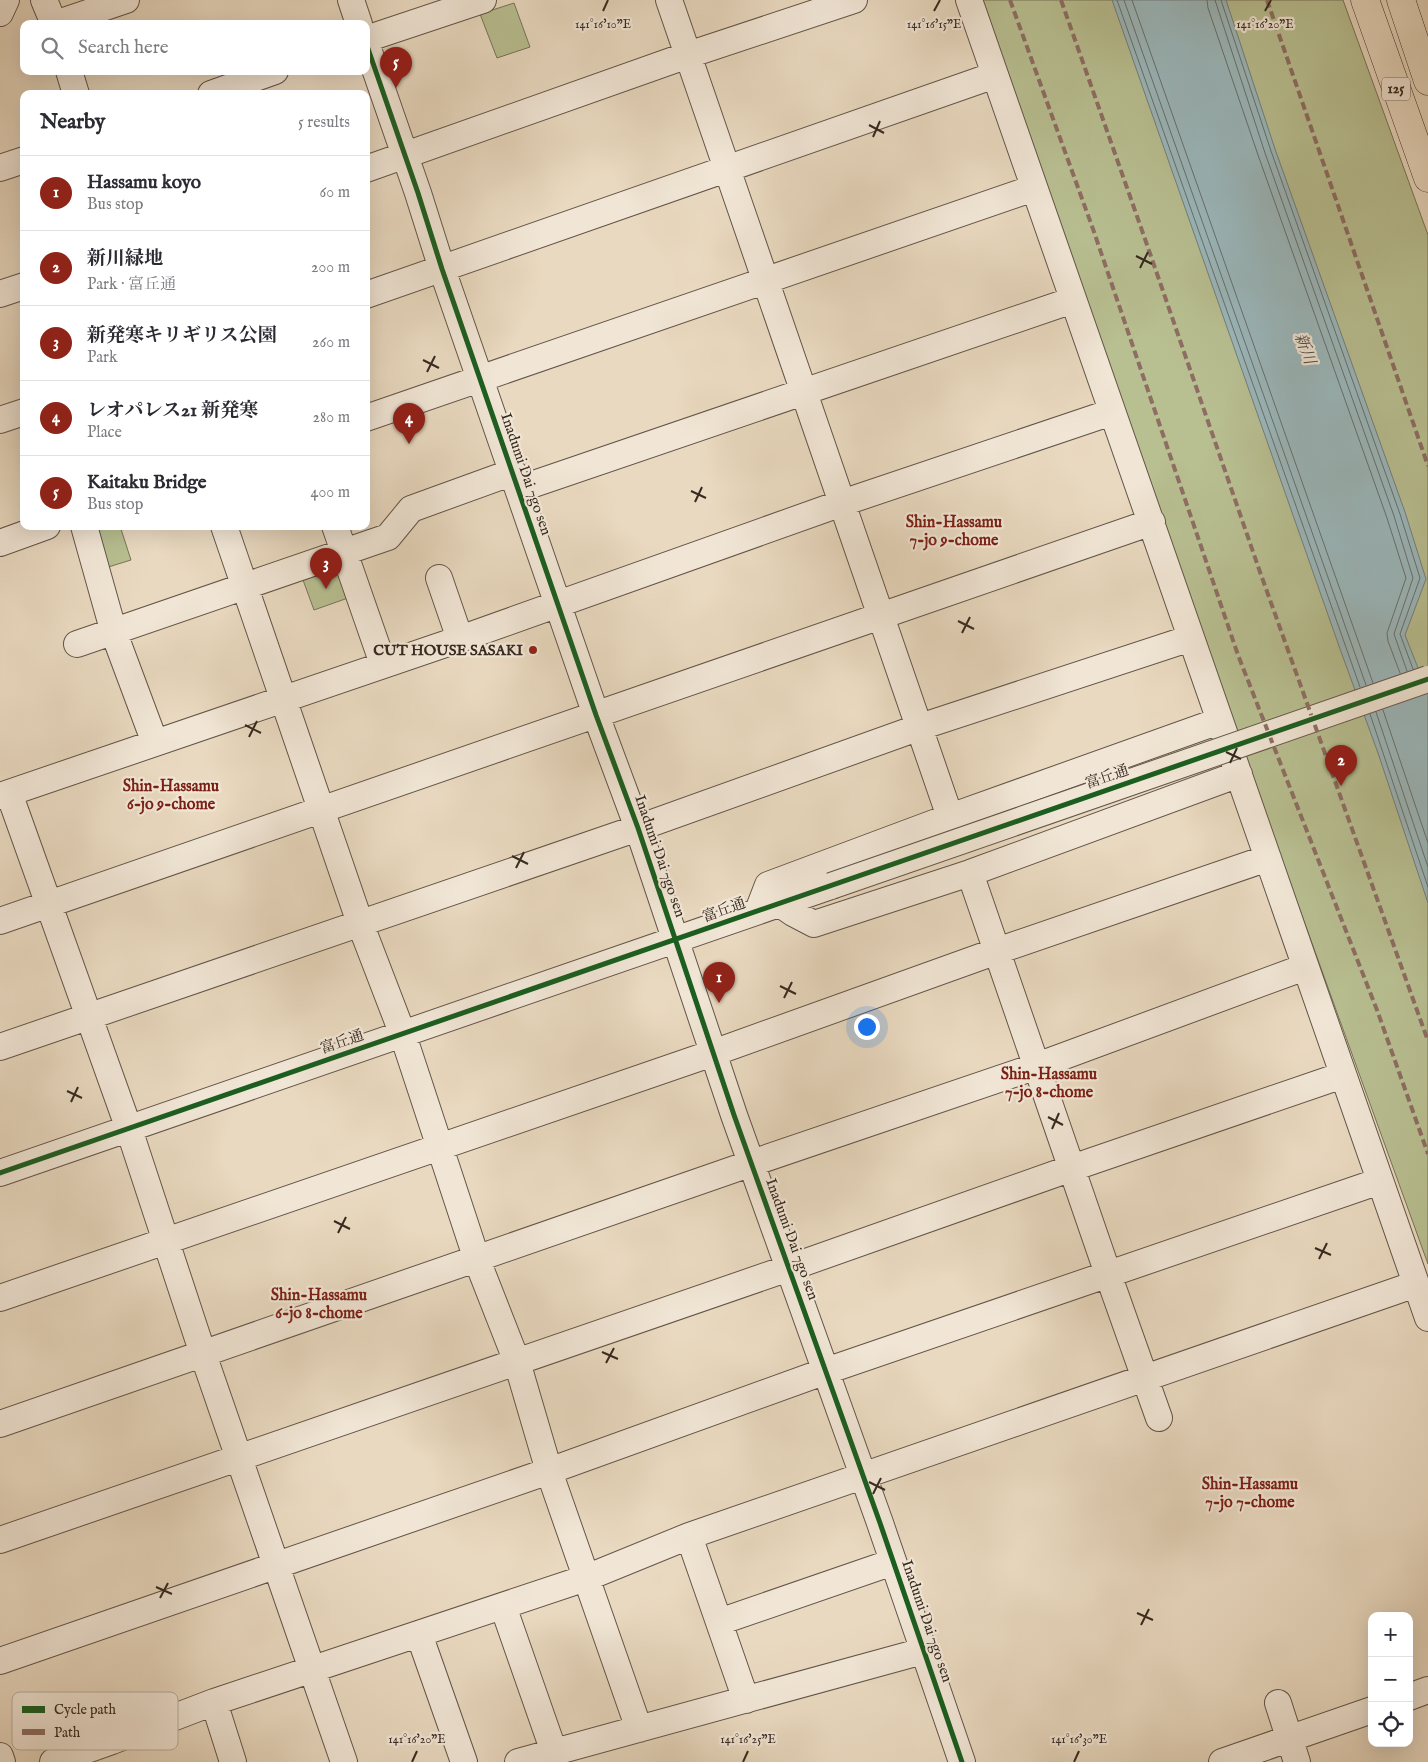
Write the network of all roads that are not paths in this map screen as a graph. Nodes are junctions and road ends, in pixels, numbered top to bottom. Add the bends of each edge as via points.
1 (6, 0) edge
2 (44, 0) edge
3 (126, 0) edge
4 (351, 0) edge
5 (483, 0) edge
6 (669, 0) edge
7 (854, 0) edge
8 (969, 0) edge
9 (1365, 0) edge
10 (1400, 0) edge
11 (0, 13) edge
12 (52, 20) edge
13 (66, 20) edge
14 (358, 20) edge
15 (370, 40) edge
16 (370, 53) edge
17 (688, 55) junction
18 (70, 75) edge
19 (264, 75) edge
20 (995, 75) junction
21 (1428, 81) edge
22 (75, 90) edge
23 (222, 90) edge
24 (405, 156) junction
25 (20, 161) edge
26 (0, 168) edge
27 (370, 168) edge
28 (727, 168) junction
29 (1428, 178) edge
30 (1034, 188) junction
31 (442, 269) junction
32 (766, 280) junction
33 (20, 287) edge
34 (0, 294) edge
35 (370, 294) edge
36 (1073, 300) junction
37 (480, 379) junction
38 (804, 392) junction
39 (1112, 412) junction
40 (20, 413) edge
41 (370, 417) edge
42 (0, 420) edge
43 (516, 480) junction
44 (842, 503) junction
45 (1152, 522) junction
46 (36, 530) edge
47 (85, 530) edge
48 (225, 530) edge
49 (337, 530) edge
50 (0, 543) edge
51 (345, 552) junction
52 (439, 578) dead end
53 (244, 587) junction
54 (558, 604) junction
55 (880, 617) junction
56 (114, 632) junction
57 (1191, 638) junction
58 (460, 639) junction
59 (77, 644) dead end
60 (383, 664) junction
61 (1428, 679) edge
62 (283, 699) junction
63 (596, 715) junction
64 (1219, 721) junction
65 (920, 727) junction
66 (155, 743) junction
67 (1239, 774) junction
68 (4, 794) edge
69 (321, 810) junction
70 (950, 817) junction
71 (638, 828) junction
72 (1268, 858) junction
73 (970, 873) junction
74 (48, 904) junction
75 (769, 908) junction
76 (0, 921) edge
77 (360, 923) junction
78 (676, 940) junction
79 (997, 951) junction
80 (1305, 967) junction
81 (88, 1017) junction
82 (402, 1035) junction
83 (0, 1047) edge
84 (713, 1053) junction
85 (1037, 1066) junction
86 (1343, 1075) junction
87 (129, 1129) junction
88 (439, 1147) junction
89 (752, 1164) junction
90 (1072, 1168) junction
91 (0, 1173) edge
92 (1380, 1181) junction
93 (165, 1241) junction
94 (477, 1260) junction
95 (789, 1268) junction
96 (1108, 1274) junction
97 (1416, 1284) junction
98 (0, 1298) edge
99 (1428, 1318) edge
100 (203, 1354) junction
101 (517, 1362) junction
102 (826, 1371) junction
103 (1144, 1378) junction
104 (1160, 1418) dead end
105 (0, 1424) edge
106 (239, 1458) junction
107 (549, 1471) junction
108 (863, 1476) junction
109 (689, 1536) junction
110 (0, 1540) edge
111 (893, 1562) junction
112 (275, 1565) junction
113 (586, 1578) junction
114 (503, 1606) junction
115 (719, 1622) junction
116 (419, 1634) junction
117 (923, 1652) junction
118 (0, 1661) edge
119 (313, 1670) junction
120 (1428, 1690) edge
121 (1413, 1696) edge
122 (746, 1700) junction
123 (214, 1702) junction
124 (1278, 1703) dead end
125 (1368, 1712) edge
126 (178, 1720) edge
127 (639, 1728) junction
128 (1294, 1750) edge
129 (116, 1752) edge
130 (554, 1752) junction
131 (0, 1756) edge
132 (2, 1762) edge
133 (53, 1762) edge
134 (233, 1762) edge
135 (344, 1762) edge
136 (464, 1762) edge
137 (518, 1762) edge
138 (962, 1762) edge
139 (1222, 1762) edge

1 - 11 street
2 - 12 street
3 - 13 street
4 - 14 street
5 - 15 street
6 - 17 street
7 - 17 street
8 - 20 street
9 - 29 main road, 125
10 - 21 main road, 125
16 - 24 street, Inadumi Dai 7go sen
17 - 24 street
17 - 28 street
18 - 22 street
19 - 23 street
20 - 28 street
20 - 30 street
24 - 27 street
24 - 31 street, Inadumi Dai 7go sen
25 - 26 street
28 - 31 street
28 - 32 street
30 - 32 street
30 - 36 street
31 - 35 street
31 - 37 street, Inadumi Dai 7go sen
32 - 37 street
32 - 38 street
33 - 34 street
36 - 38 street
36 - 39 street
37 - 41 street
37 - 43 street, Inadumi Dai 7go sen
38 - 43 street
38 - 44 street
39 - 44 street
39 - 45 street
40 - 42 street
43 - 51 street via 411,508 388,537
43 - 54 street, Inadumi Dai 7go sen
44 - 54 street
44 - 55 street
45 - 55 street
45 - 57 street
46 - 50 street
47 - 56 street
48 - 53 street
49 - 51 street
51 - 53 street
51 - 60 street
52 - 58 street
53 - 56 street
53 - 62 street
54 - 58 street
54 - 63 street, Inadumi Dai 7go sen
55 - 63 street
55 - 65 street
56 - 59 street
56 - 66 street
57 - 64 street
57 - 65 street
58 - 60 street
60 - 62 street
61 - 75 street, 富丘通, bridge
62 - 66 street
62 - 69 street
63 - 69 street
63 - 71 street, Inadumi Dai 7go sen
64 - 67 street
64 - 70 street
65 - 70 street
65 - 71 street
66 - 68 street
67 - 72 street
67 - 73 street
68 - 74 street
69 - 74 street
69 - 77 street
70 - 75 street via 768,885
71 - 77 street
71 - 78 street, Inadumi Dai 7go sen
72 - 79 street
72 - 80 street
73 - 75 street via 814,924
73 - 79 street
74 - 76 street
74 - 81 street
75 - 78 street, 富丘通
77 - 81 street
77 - 82 street
78 - 82 street, 富丘通
78 - 84 street, Inadumi Dai 7go sen
79 - 84 street
79 - 85 street
80 - 85 street
80 - 86 street
81 - 83 street
81 - 87 street
82 - 87 street, 富丘通
82 - 88 street
84 - 88 street
84 - 89 street, Inadumi Dai 7go sen
85 - 89 street
85 - 90 street
86 - 90 street
86 - 92 street
87 - 91 street, 富丘通
87 - 93 street
88 - 93 street
88 - 94 street
89 - 94 street
89 - 95 street, Inadumi Dai 7go sen
90 - 95 street
90 - 96 street
92 - 96 street
92 - 97 street
93 - 98 street
93 - 100 street
94 - 100 street
94 - 101 street
95 - 101 street
95 - 102 street, Inadumi Dai 7go sen
96 - 102 street
96 - 103 street
97 - 99 street
97 - 103 street
100 - 105 street
100 - 106 street
101 - 106 street
101 - 107 street
102 - 107 street
102 - 108 street, Inadumi Dai 7go sen
103 - 104 street
103 - 108 street
106 - 110 street
106 - 112 street
107 - 112 street
107 - 113 street
108 - 109 street
108 - 111 street, Inadumi Dai 7go sen
109 - 113 street
109 - 115 street
111 - 115 street
111 - 117 street, Inadumi Dai 7go sen
112 - 118 street
112 - 119 street
113 - 114 street
113 - 127 street
114 - 116 street
114 - 130 street
115 - 122 street
116 - 119 street
116 - 136 street
117 - 122 street
117 - 138 street, Inadumi Dai 7go sen
119 - 123 street
119 - 135 street
120 - 121 street
122 - 127 street
123 - 126 street
123 - 134 street
124 - 128 street
125 - 128 street
127 - 130 street
128 - 139 street
129 - 133 street
130 - 137 street
131 - 132 street

